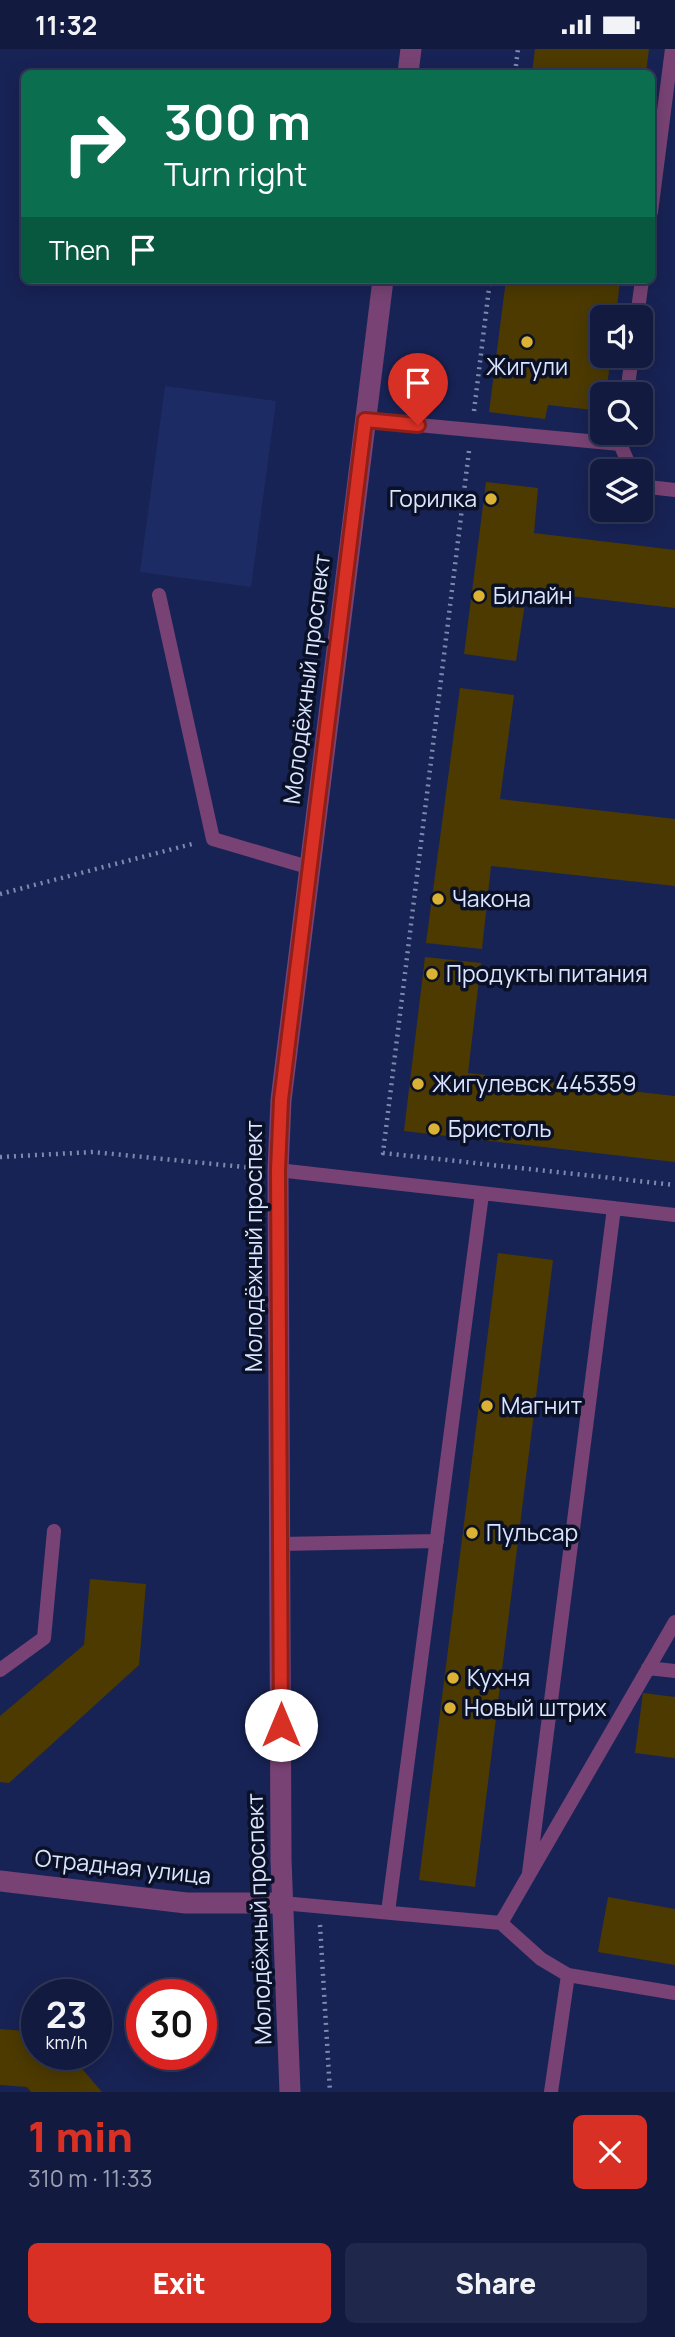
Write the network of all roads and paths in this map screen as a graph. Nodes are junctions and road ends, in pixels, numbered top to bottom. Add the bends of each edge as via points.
1 (411, 49) edge
2 (518, 49) edge
3 (672, 49) edge
4 (408, 70) edge
5 (515, 70) edge
6 (670, 102) edge
7 (655, 189) edge
8 (382, 284) edge
9 (489, 284) edge
10 (641, 284) edge
11 (639, 305) edge
12 (365, 420) junction
13 (471, 430) junction
14 (590, 436) edge
15 (653, 487) edge
16 (675, 490) edge
17 (159, 595) dead end
18 (213, 839) junction
19 (311, 867) junction
20 (0, 894) edge
21 (0, 1157) edge
22 (278, 1170) junction
23 (675, 1185) edge
24 (482, 1194) junction
25 (614, 1208) junction
26 (675, 1215) edge
27 (54, 1531) dead end
28 (437, 1541) junction
29 (280, 1544) junction
30 (675, 1622) edge
31 (648, 1668) junction
32 (0, 1670) edge
33 (675, 1671) edge
34 (528, 1873) junction
35 (0, 1881) edge
36 (282, 1903) junction
37 (319, 1906) junction
38 (388, 1912) junction
39 (501, 1923) junction
40 (568, 1975) junction
41 (675, 1993) edge
42 (290, 2092) edge
43 (330, 2092) edge
44 (551, 2092) edge

1 - 4 street
2 - 5 path
3 - 6 lane
6 - 7 lane
8 - 12 street, Молодёжный проспект
9 - 13 path
10 - 11 lane
12 - 13 lane
12 - 19 street, Молодёжный проспект
13 - 14 lane
13 - 23 path via 383,1153
15 - 16 lane
17 - 18 lane
18 - 19 lane
18 - 20 path
19 - 22 street, Молодёжный проспект via 281,1100
21 - 22 path via 93,1152
22 - 24 lane
22 - 29 street, Молодёжный проспект
24 - 25 lane
24 - 28 lane
25 - 26 lane
25 - 34 lane
27 - 32 lane via 44,1638
28 - 29 lane
28 - 38 lane
29 - 36 street, Молодёжный проспект
30 - 31 lane
31 - 33 lane
31 - 34 lane
34 - 39 lane
35 - 36 street, Отрадная улица via 186,1903
36 - 37 lane
36 - 42 street, Молодёжный проспект
37 - 38 lane
37 - 43 path
38 - 39 lane
39 - 40 lane via 541,1959
40 - 41 lane
40 - 44 lane

